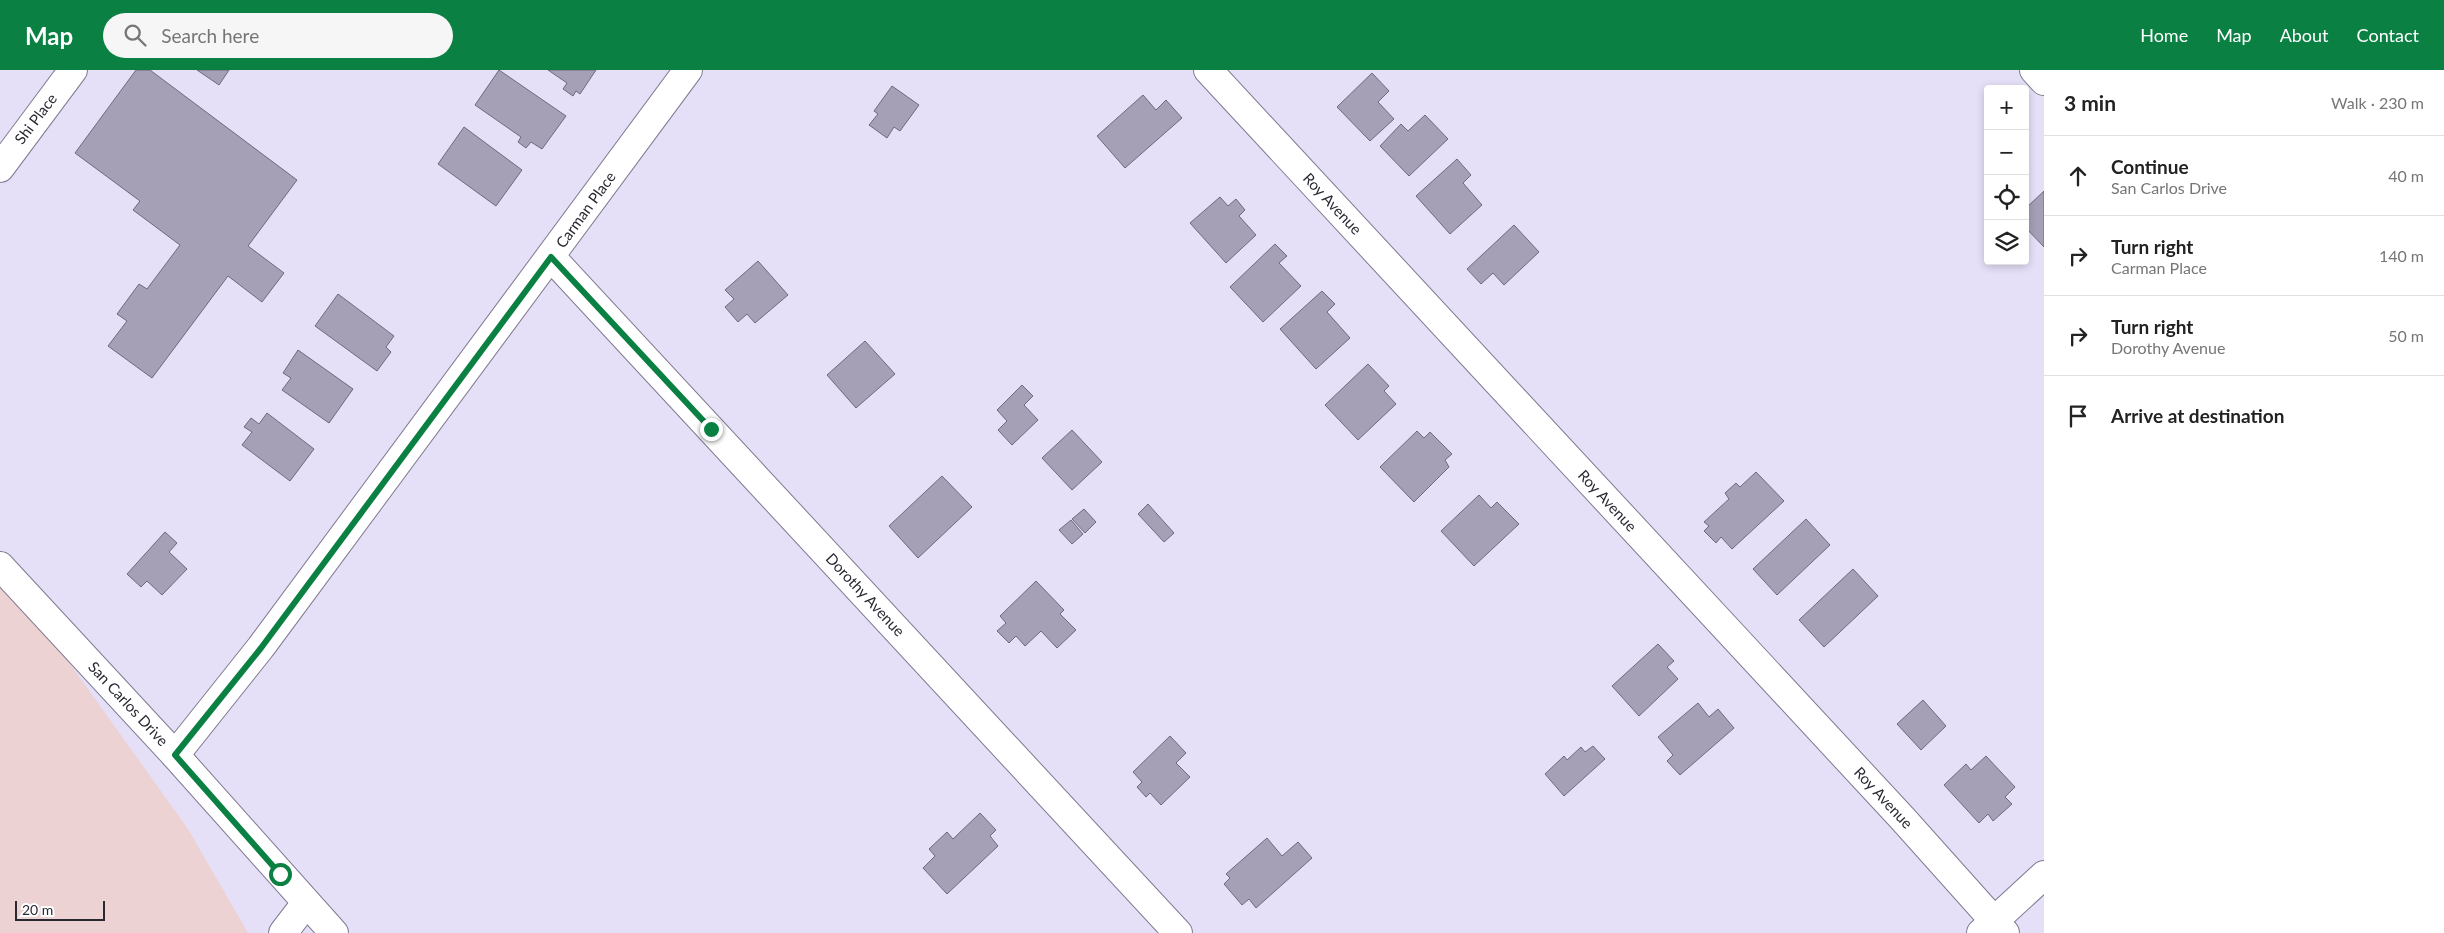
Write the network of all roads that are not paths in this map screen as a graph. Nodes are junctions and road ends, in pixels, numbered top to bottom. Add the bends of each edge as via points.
1 (73, 70) edge
2 (688, 70) edge
3 (1208, 70) edge
4 (2034, 70) edge
5 (2044, 81) edge
6 (0, 168) edge
7 (551, 257) junction
8 (0, 566) edge
9 (175, 755) junction
10 (2044, 875) edge
11 (306, 903) junction
12 (1994, 929) edge
13 (283, 933) edge
14 (334, 933) edge
15 (1178, 933) edge

1 - 6 street, Shi Place
2 - 7 street, Carman Place
3 - 12 street, Roy Avenue via 1903,819
4 - 5 street
7 - 9 street, Carman Place via 261,648
7 - 15 street, Dorothy Avenue
8 - 9 street, San Carlos Drive
9 - 11 street, San Carlos Drive
10 - 12 street
11 - 13 street
11 - 14 street, San Carlos Drive

